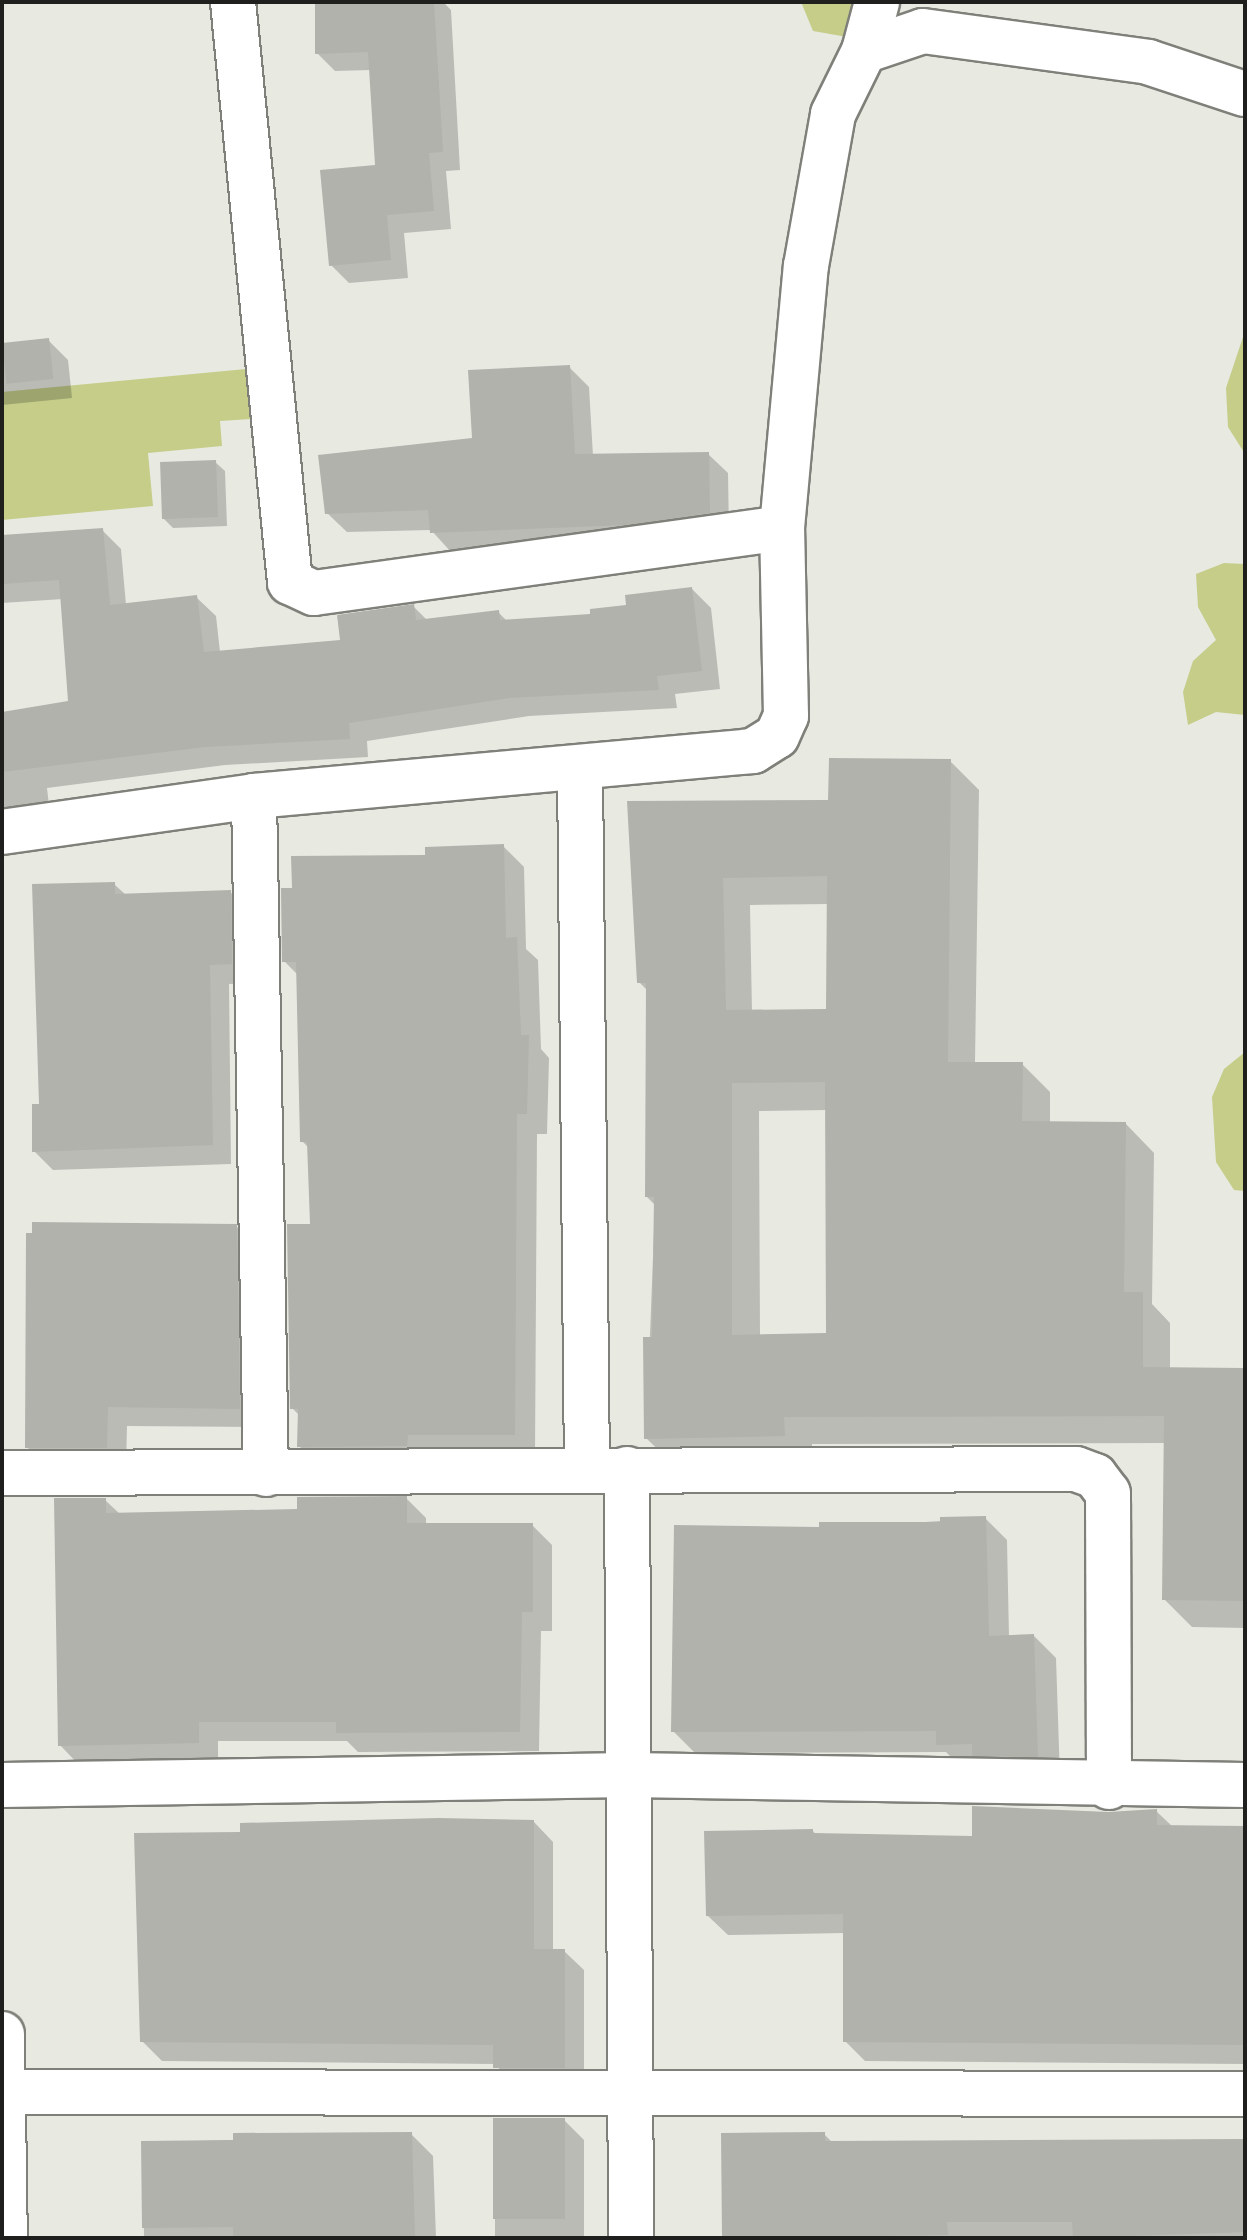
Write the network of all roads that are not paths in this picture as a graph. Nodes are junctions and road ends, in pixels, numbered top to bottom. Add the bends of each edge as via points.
1 (233, 2) edge
2 (877, 2) edge
3 (864, 51) junction
4 (1245, 94) edge
5 (782, 528) junction
6 (580, 769) junction
7 (254, 796) junction
8 (2, 832) edge
9 (607, 1469) junction
10 (2, 1473) edge
11 (266, 1474) junction
12 (629, 1775) junction
13 (2, 1785) edge
14 (1245, 1785) edge
15 (1109, 1787) junction
16 (2, 2034) edge
17 (631, 2091) junction
18 (4, 2092) junction
19 (1245, 2094) edge
20 (3, 2212) edge
21 (631, 2238) edge

1 - 5 street via 290,582 314,593
2 - 3 street
3 - 4 street via 923,31 1148,62
3 - 5 street via 833,114 806,266
5 - 6 street via 786,716 777,736 753,751
6 - 7 street
6 - 9 street
7 - 8 street
7 - 11 street
9 - 11 street
9 - 12 street
9 - 15 street via 1076,1469 1095,1476 1108,1493
10 - 11 street
12 - 13 street
12 - 15 street
12 - 17 street
14 - 15 street
16 - 18 street
17 - 18 street
17 - 19 street
17 - 21 street
18 - 20 street

